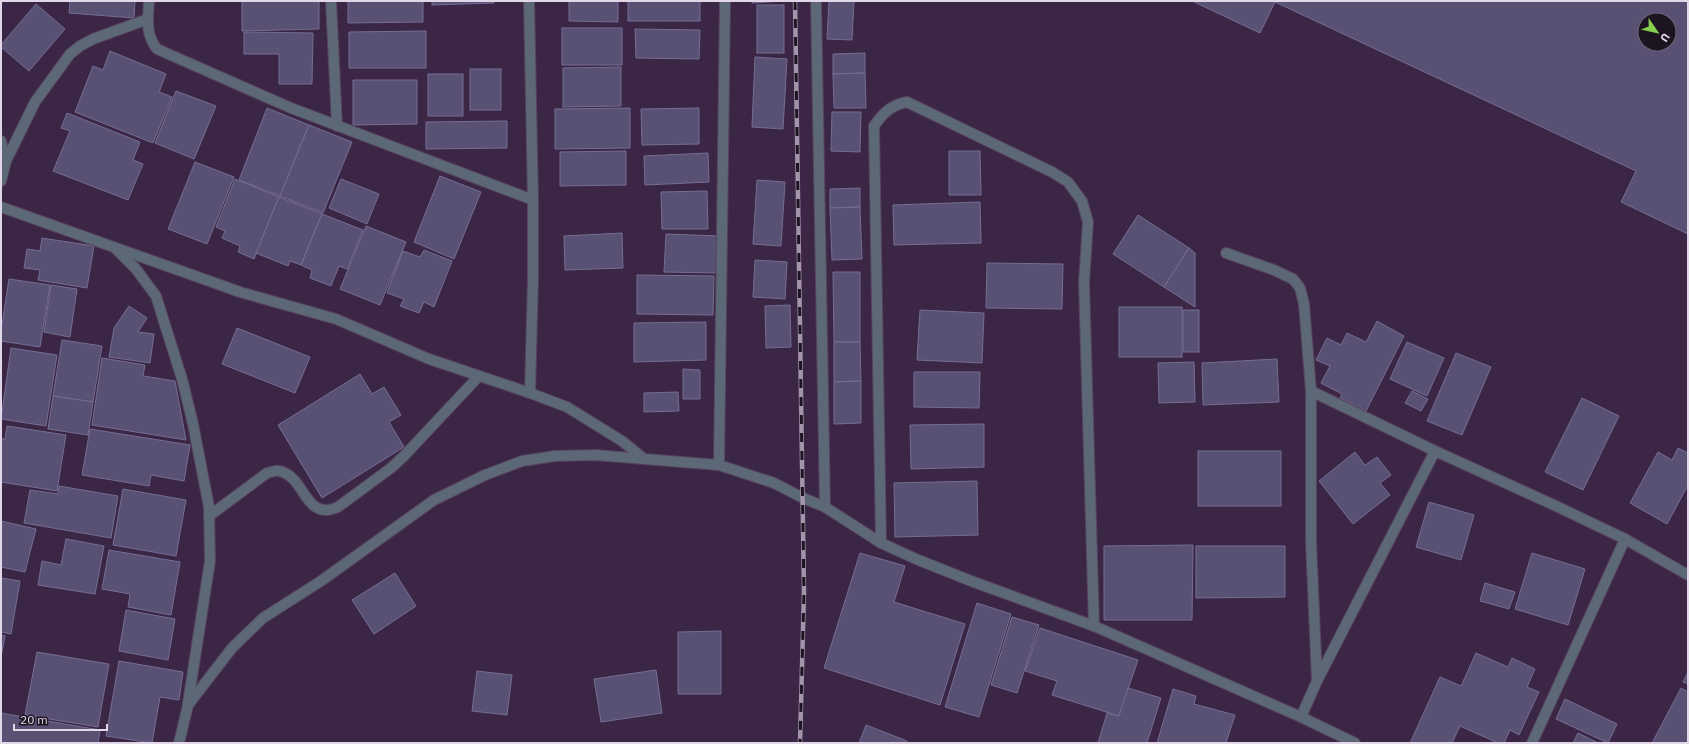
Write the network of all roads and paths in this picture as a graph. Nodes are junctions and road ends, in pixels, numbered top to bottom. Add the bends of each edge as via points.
1 (149, 1) edge
2 (331, 1) edge
3 (529, 1) edge
4 (724, 1) edge
5 (816, 1) edge
6 (148, 19) junction
7 (337, 126) junction
8 (1, 141) edge
9 (6, 161) junction
10 (1, 181) edge
11 (533, 200) junction
12 (1, 207) edge
13 (113, 246) junction
14 (1226, 253) dead end
15 (479, 376) junction
16 (1311, 391) junction
17 (530, 393) junction
18 (1435, 451) junction
19 (644, 459) junction
20 (719, 465) junction
21 (825, 506) junction
22 (209, 516) junction
23 (1625, 539) junction
24 (881, 543) junction
25 (1688, 574) edge
26 (1094, 626) junction
27 (1317, 681) junction
28 (188, 705) junction
29 (1301, 718) junction
30 (179, 743) edge
31 (1354, 743) edge
32 (1532, 743) edge

1 - 6 street
2 - 7 street
3 - 11 street
4 - 20 street
5 - 21 street
6 - 7 street via 150,40 157,49
6 - 9 street via 93,39 70,54 35,102
7 - 11 street
8 - 9 street
9 - 10 street
11 - 17 street
12 - 13 street
13 - 15 street via 240,292 336,319 429,359
13 - 22 street via 136,269 156,296 194,424
14 - 16 street via 1274,270 1293,279 1300,288 1304,304
15 - 17 street
15 - 22 street via 391,468 338,506 329,510 313,506 294,480 286,473 278,471 267,473
16 - 18 street
16 - 27 street via 1311,542
17 - 19 street via 567,407 622,441
18 - 23 street
18 - 27 street
19 - 20 street
19 - 28 street via 595,455 555,456 522,461 485,475 434,500 321,581 263,618 232,648
20 - 21 street via 774,483
21 - 24 street
22 - 28 street via 210,561
23 - 25 street
23 - 32 street
24 - 26 street via 971,581
24 - 26 street via 874,126 888,109 907,102 1052,172 1068,182 1082,201 1088,222 1084,282
26 - 29 street
27 - 29 street
28 - 30 street
29 - 31 street

